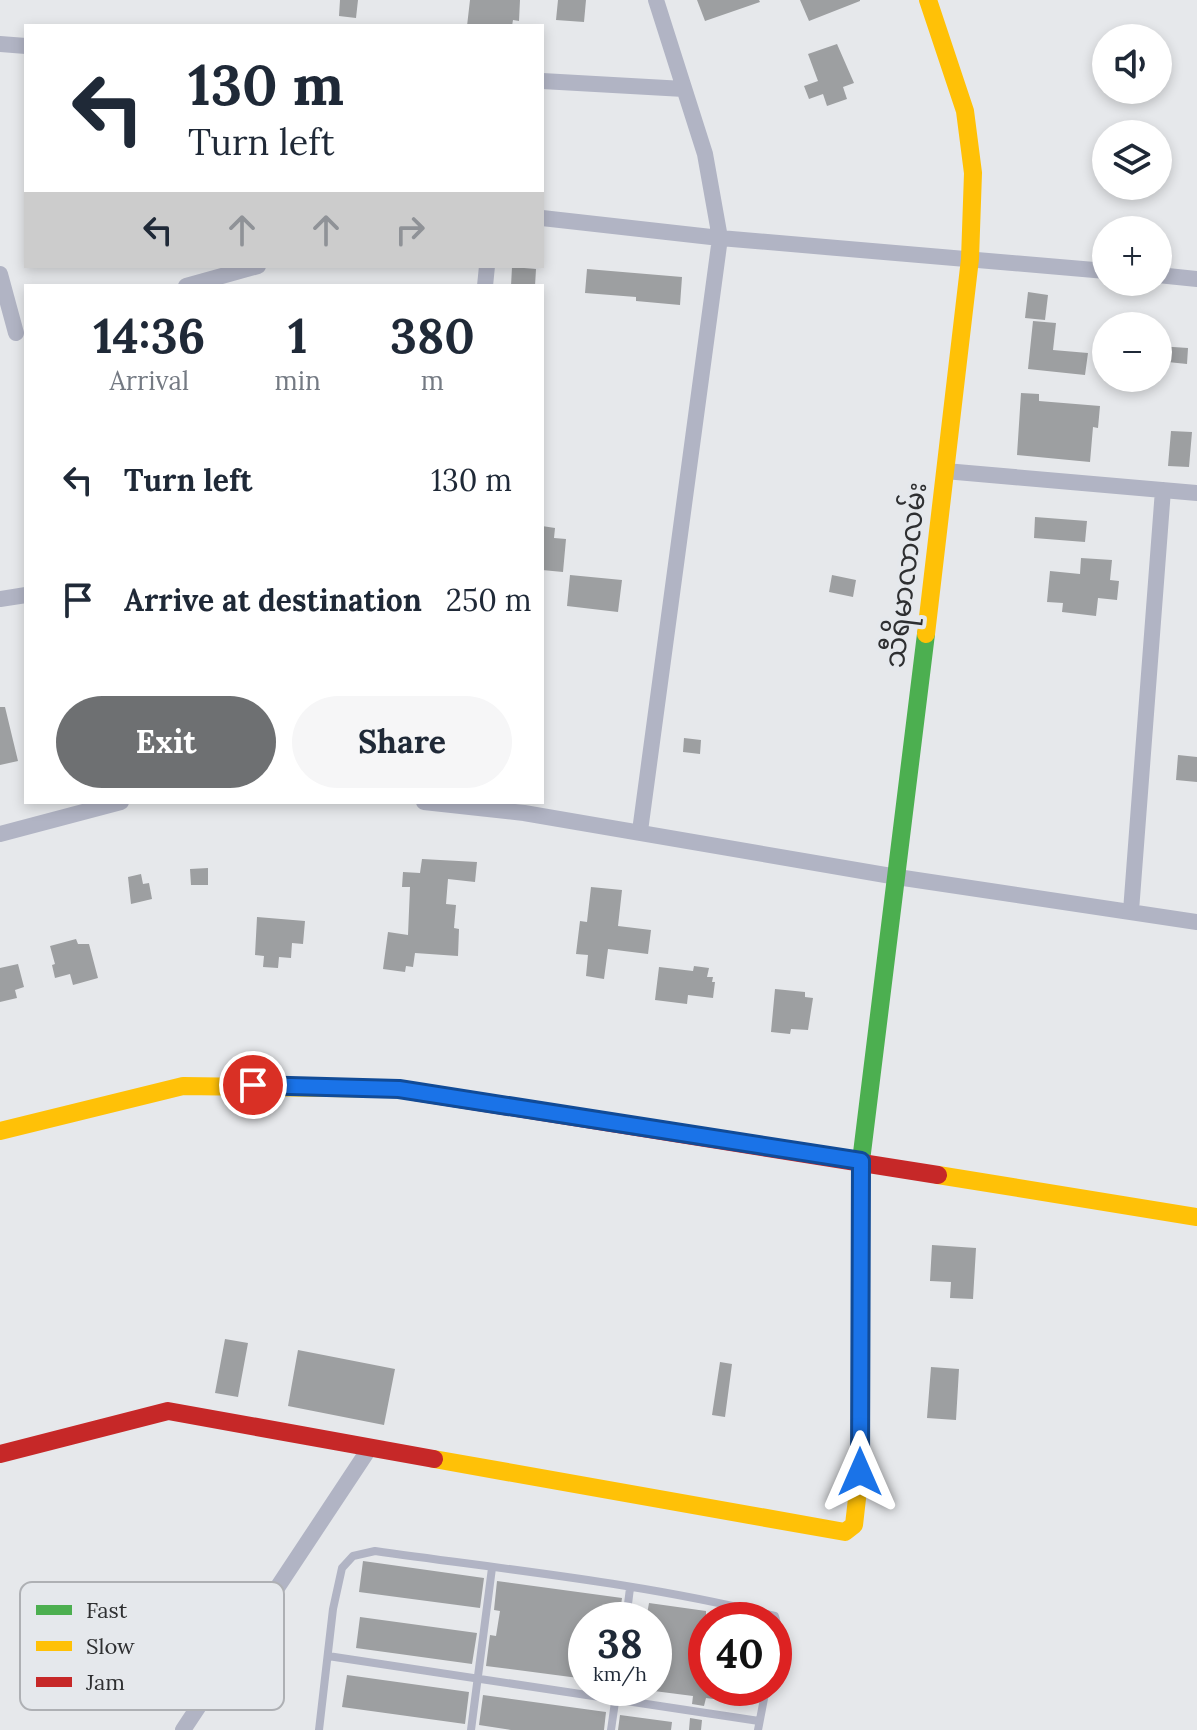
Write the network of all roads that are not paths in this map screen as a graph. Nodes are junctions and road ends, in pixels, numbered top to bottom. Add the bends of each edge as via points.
1 (656, 0) edge
2 (928, 0) edge
3 (0, 44) edge
4 (24, 46) edge
5 (544, 81) edge
6 (684, 89) junction
7 (544, 218) edge
8 (720, 238) junction
9 (970, 259) junction
10 (251, 268) edge
11 (1092, 270) edge
12 (0, 274) edge
13 (1172, 276) edge
14 (1197, 279) edge
15 (193, 284) edge
16 (14, 333) edge
17 (945, 471) junction
18 (1163, 490) junction
19 (1197, 493) edge
20 (24, 595) edge
21 (0, 599) edge
22 (113, 804) edge
23 (443, 804) edge
24 (640, 831) junction
25 (0, 834) edge
26 (897, 877) junction
27 (1131, 911) junction
28 (1197, 922) edge
29 (0, 1131) edge
30 (861, 1161) junction
31 (1197, 1217) edge
32 (369, 1449) junction
33 (0, 1454) edge
34 (492, 1568) junction
35 (281, 1582) edge
36 (630, 1588) junction
37 (628, 1602) edge
38 (702, 1602) edge
39 (328, 1656) junction
40 (478, 1677) junction
41 (568, 1691) edge
42 (614, 1706) edge
43 (654, 1706) edge
44 (196, 1710) edge
45 (759, 1725) edge
46 (183, 1730) edge
47 (319, 1730) edge
48 (471, 1730) edge
49 (611, 1730) edge

1 - 6 street
2 - 9 street, သီရိမာလာလမ်း via 965,111 973,173
3 - 4 street
5 - 6 street
6 - 8 street via 705,154
7 - 8 street
8 - 9 street
8 - 24 street
9 - 11 street
9 - 17 street, သီရိမာလာလမ်း
10 - 15 street
12 - 16 street
13 - 14 street
17 - 18 street
17 - 26 street, သီရိမာလာလမ်း
18 - 19 street
18 - 27 street
20 - 21 street
22 - 25 street
23 - 24 street
24 - 26 street
26 - 27 street
26 - 30 street, သီရိမာလာလမ်း
27 - 28 street
29 - 30 street via 183,1086 399,1089
30 - 31 street
30 - 32 street, သီရိမာလာလမ်း via 860,1472 854,1525 845,1532
32 - 33 street, သီရိမာလာလမ်း via 168,1411
32 - 35 street
34 - 36 lane
34 - 39 lane via 375,1551 353,1556 342,1568
34 - 40 lane
36 - 37 lane
36 - 38 lane
39 - 40 lane
39 - 47 lane
40 - 41 lane
40 - 48 lane
42 - 49 lane
43 - 45 lane
44 - 46 street

